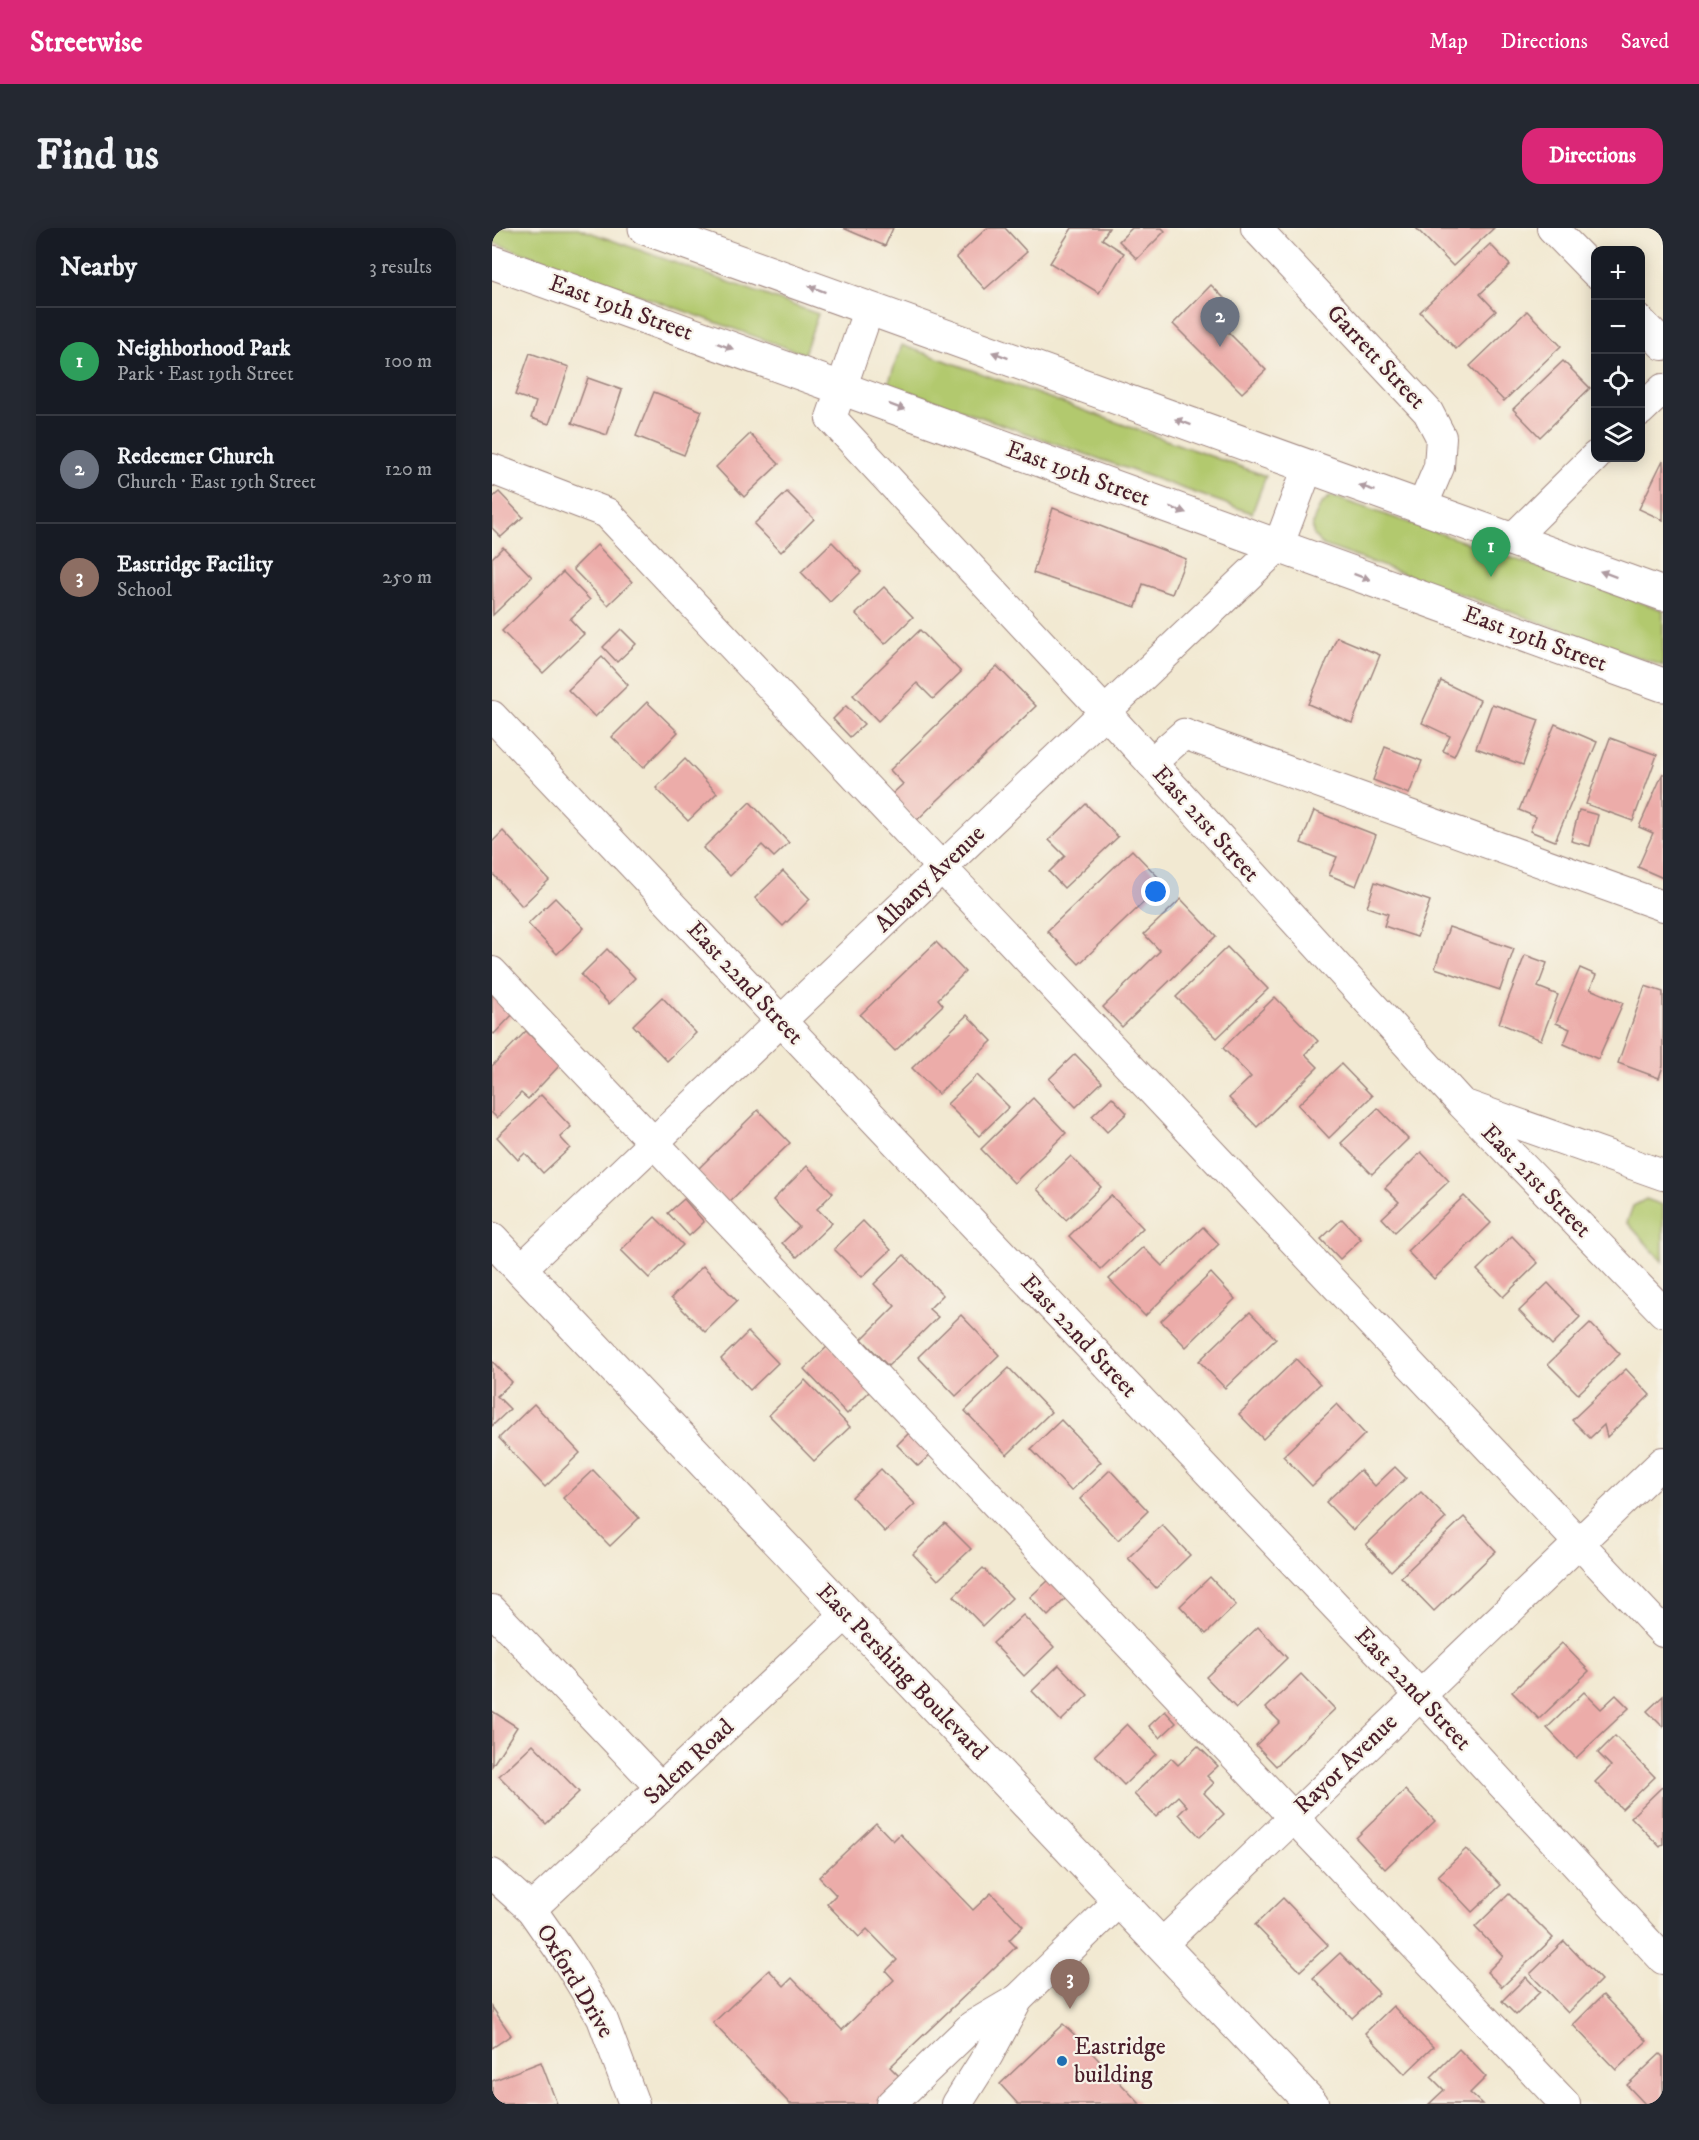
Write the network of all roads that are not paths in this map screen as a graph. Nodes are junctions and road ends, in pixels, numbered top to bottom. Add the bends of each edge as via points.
1 (645, 228) edge
2 (1256, 228) edge
3 (1552, 228) edge
4 (492, 262) edge
5 (1591, 268) edge
6 (869, 308) junction
7 (1645, 325) edge
8 (1663, 345) edge
9 (842, 387) junction
10 (1663, 389) edge
11 (1644, 408) edge
12 (1591, 461) edge
13 (1308, 467) junction
14 (492, 469) edge
15 (1422, 507) junction
16 (1511, 540) junction
17 (1278, 547) junction
18 (1663, 594) edge
19 (1663, 685) edge
20 (1104, 711) junction
21 (492, 716) edge
22 (1150, 763) junction
23 (942, 868) junction
24 (1663, 906) edge
25 (492, 972) edge
26 (782, 1021) junction
27 (1462, 1104) junction
28 (654, 1141) junction
29 (1663, 1175) edge
30 (492, 1239) edge
31 (521, 1269) junction
32 (1663, 1312) edge
33 (1663, 1462) edge
34 (1579, 1544) junction
35 (492, 1610) edge
36 (846, 1614) junction
37 (1663, 1632) edge
38 (1419, 1694) junction
39 (661, 1788) junction
40 (1292, 1817) junction
41 (492, 1874) edge
42 (1120, 1900) junction
43 (531, 1909) junction
44 (1162, 1944) junction
45 (1663, 1959) edge
46 (1018, 1998) junction
47 (634, 2104) edge
48 (891, 2104) edge
49 (957, 2104) edge
50 (1312, 2104) edge
51 (1565, 2104) edge

6 -> 1 main road
2 - 15 street, Garrett Street via 1428,412 1441,437 1439,467
3 - 5 street
4 -> 9 main road, East 19th Street
6 - 9 street, East 21st Street
13 -> 6 main road
7 - 8 street
9 -> 17 main road, East 19th Street
9 - 20 street, East 21st Street via 831,418
10 - 11 street
12 - 16 street
15 -> 13 main road
13 - 17 street, Albany Avenue
14 - 23 street via 607,513
15 - 16 main road
18 -> 16 main road
17 -> 19 main road, East 19th Street
17 - 20 street, Albany Avenue
20 - 22 street, East 21st Street
20 - 23 street, Albany Avenue
21 - 26 street, East 22nd Street
22 - 24 street via 1184,734
22 - 27 street, East 21st Street
23 - 26 street, Albany Avenue
23 - 34 street
25 - 28 street
26 - 28 street, Albany Avenue
26 - 38 street, East 22nd Street
27 - 29 street
27 - 32 street, East 21st Street
28 - 31 street, Albany Avenue
28 - 40 street
30 - 31 main road, East Pershing Boulevard
31 - 36 main road, East Pershing Boulevard
33 - 34 street, Rayor Avenue
34 - 37 street
34 - 38 street, Rayor Avenue
35 - 39 street
36 - 39 street, Salem Road
36 - 42 main road, East Pershing Boulevard
38 - 40 street, Rayor Avenue
38 - 45 street, East 22nd Street
39 - 43 street, Salem Road
40 - 44 street, Rayor Avenue
40 - 51 street
41 - 43 street, Oxford Drive
42 - 44 main road, East Pershing Boulevard
42 - 46 street
43 - 47 street, Oxford Drive via 602,2018
44 - 50 main road, East Pershing Boulevard
46 - 48 street via 972,2025
46 - 49 street

